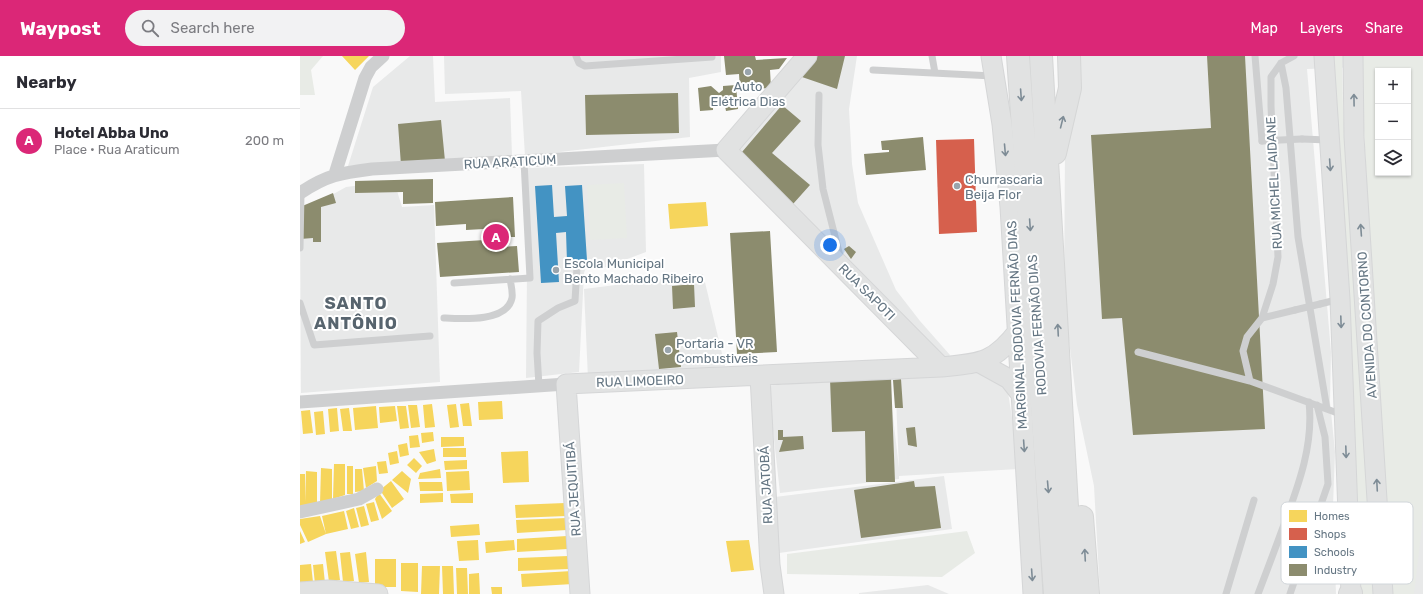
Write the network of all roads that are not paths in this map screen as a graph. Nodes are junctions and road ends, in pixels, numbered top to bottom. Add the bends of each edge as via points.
1 (383, 56) edge
2 (576, 56) edge
3 (807, 56) edge
4 (932, 56) edge
5 (991, 56) edge
6 (1018, 56) edge
7 (1041, 56) edge
8 (1069, 56) edge
9 (1255, 56) edge
10 (1294, 56) edge
11 (1324, 56) edge
12 (1353, 56) edge
13 (712, 58) dead end
14 (1281, 63) junction
15 (873, 70) dead end
16 (935, 73) junction
17 (993, 76) junction
18 (819, 95) dead end
19 (1328, 140) junction
20 (726, 150) junction
21 (524, 161) junction
22 (335, 174) junction
23 (303, 189) edge
24 (1052, 230) junction
25 (300, 248) edge
26 (577, 267) dead end
27 (843, 268) junction
28 (510, 279) junction
29 (454, 283) dead end
30 (1340, 299) junction
31 (300, 303) edge
32 (444, 318) dead end
33 (1262, 318) junction
34 (1018, 331) junction
35 (430, 336) dead end
36 (1059, 352) junction
37 (1138, 352) dead end
38 (980, 363) junction
39 (940, 367) junction
40 (760, 376) junction
41 (1250, 381) junction
42 (566, 384) junction
43 (539, 386) junction
44 (1020, 393) junction
45 (300, 402) edge
46 (1309, 402) junction
47 (1317, 405) junction
48 (1327, 409) junction
49 (1345, 415) junction
50 (377, 488) dead end
51 (1254, 500) dead end
52 (1292, 502) edge
53 (1322, 502) edge
54 (1347, 502) edge
55 (1377, 502) edge
56 (300, 512) edge
57 (1281, 532) edge
58 (1293, 584) edge
59 (1350, 584) edge
60 (1382, 584) edge
61 (300, 592) edge
62 (378, 594) edge
63 (580, 594) edge
64 (774, 594) edge
65 (1033, 594) edge
66 (1055, 594) edge
67 (1072, 594) edge
68 (1088, 594) edge
69 (1226, 594) edge
70 (1258, 594) edge
71 (1290, 594) edge
72 (1350, 594) edge
73 (1383, 594) edge

1 - 22 street via 371,67 365,78
2 - 13 lane via 579,63 585,66
3 - 20 street
4 - 16 lane
5 - 17 street, MARGINAL RODOVIA FERNÃO DIAS
6 -> 66 highway, RODOVIA FERNÃO DIAS
7 - 24 highway, RODOVIA FERNÃO DIAS
24 -> 8 highway via 1055,149 1070,88
9 - 19 lane, bridge via 1262,141
10 - 14 lane
11 - 19 street, AVENIDA DO CONTORNO
55 -> 12 street, AVENIDA DO CONTORNO via 1354,137
14 - 33 lane, RUA MICHEL LAIDANE via 1271,78 1278,257 1273,284
14 - 48 lane via 1286,88 1298,237
15 - 16 lane
16 - 17 lane
17 -> 34 street, MARGINAL RODOVIA FERNÃO DIAS via 1004,146
18 - 27 lane via 818,145 823,189
19 -> 30 street, AVENIDA DO CONTORNO
20 - 21 street, RUA ARATICUM
20 - 27 street, RUA SAPOTI
21 - 22 street, RUA ARATICUM via 372,169
21 - 28 lane via 530,278
22 - 23 street, RUA ARATICUM
23 - 25 lane
36 -> 24 highway, RODOVIA FERNÃO DIAS
26 - 43 lane via 575,301 538,321
27 - 39 street, RUA SAPOTI
28 - 29 lane
28 - 32 lane via 512,298 497,315 472,319
30 - 33 lane, bridge
30 -> 49 street, AVENIDA DO CONTORNO
31 - 35 lane via 314,345
33 - 41 lane via 1247,337 1243,350
34 - 38 street, RUA LIMOEIRO via 994,356
34 - 44 street, MARGINAL RODOVIA FERNÃO DIAS
36 - 67 highway, RODOVIA FERNÃO DIAS
68 -> 36 highway via 1077,461
37 - 41 lane
38 - 39 street, RUA LIMOEIRO
38 - 44 street via 1009,379
39 - 40 street, RUA LIMOEIRO
40 - 42 street, RUA LIMOEIRO
40 - 64 street, RUA JATOBÁ via 770,565
41 - 46 lane
42 - 43 street, RUA LIMOEIRO
42 - 63 street, RUA JEQUITIBÁ
43 - 45 street, RUA LIMOEIRO
44 -> 65 street, MARGINAL RODOVIA FERNÃO DIAS
46 - 47 lane
46 - 52 lane via 1311,422 1308,453
47 - 48 lane
47 - 53 lane via 1325,437 1328,484
48 - 49 lane
49 -> 54 street, AVENIDA DO CONTORNO
50 - 56 street via 359,499
51 - 69 lane
57 - 70 lane
58 - 71 lane
59 -> 72 street, AVENIDA DO CONTORNO
73 -> 60 street, AVENIDA DO CONTORNO
61 - 62 street via 328,590

